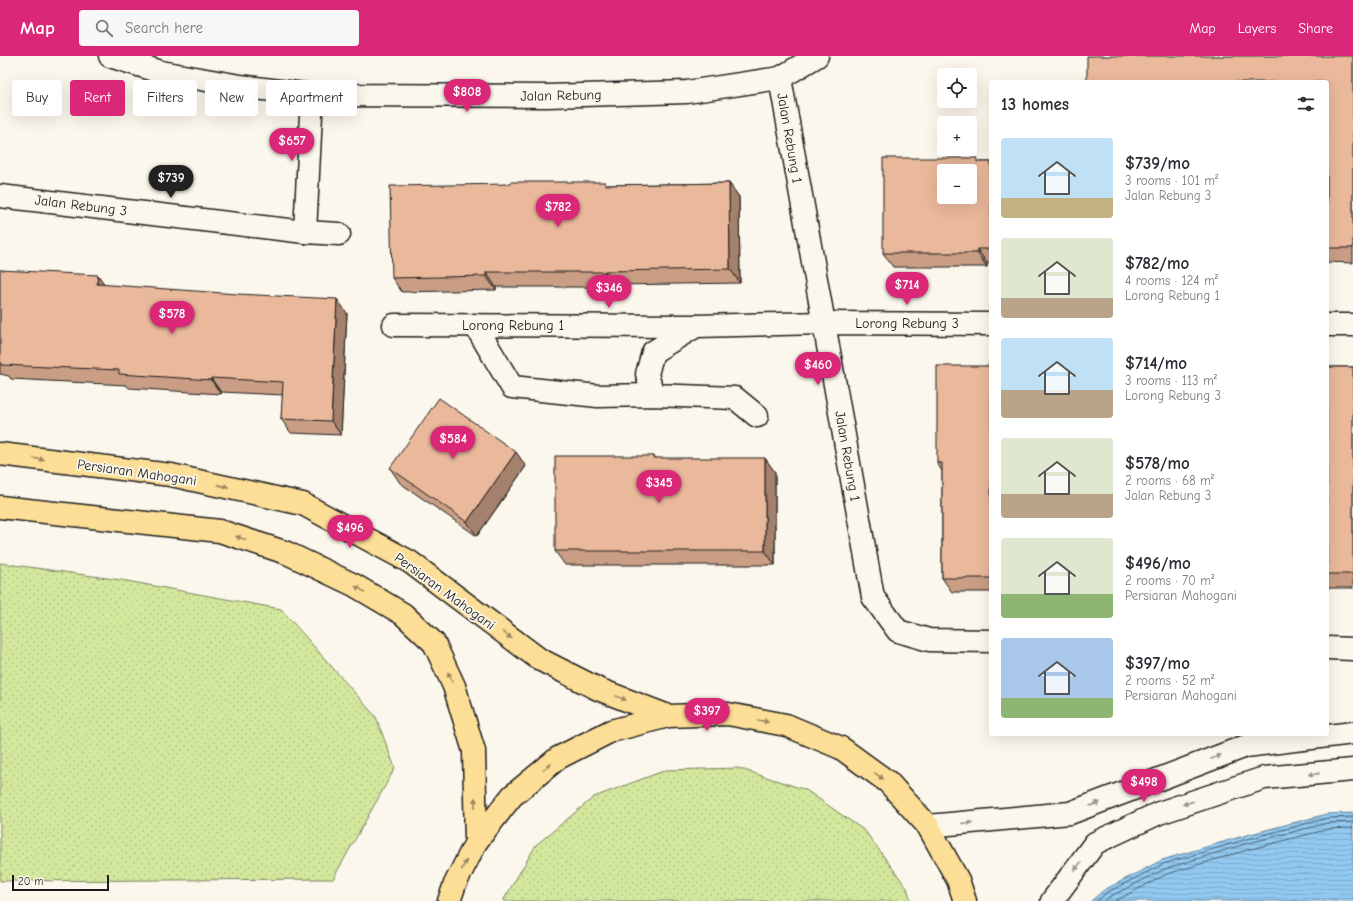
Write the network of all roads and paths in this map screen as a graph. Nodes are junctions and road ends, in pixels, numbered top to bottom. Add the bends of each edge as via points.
1 (110, 56) edge
2 (817, 56) edge
3 (780, 78) junction
4 (266, 89) edge
5 (357, 95) edge
6 (311, 116) edge
7 (0, 196) edge
8 (305, 232) junction
9 (339, 234) dead end
10 (824, 323) junction
11 (989, 324) edge
12 (1329, 324) edge
13 (394, 325) dead end
14 (475, 325) junction
15 (1353, 325) edge
16 (696, 326) junction
17 (653, 395) junction
18 (757, 416) dead end
19 (0, 454) edge
20 (0, 507) edge
21 (989, 641) edge
22 (1329, 648) edge
23 (1353, 649) edge
24 (668, 716) junction
25 (1353, 733) edge
26 (1328, 736) edge
27 (1329, 736) edge
28 (1353, 770) edge
29 (928, 826) junction
30 (476, 842) junction
31 (449, 901) edge
32 (965, 901) edge
33 (1052, 901) edge

1 - 4 street, Jalan Rebung via 168,73
2 - 3 street, Jalan Rebung
3 - 5 street, Jalan Rebung via 687,92 547,96
3 - 10 street, Jalan Rebung 1
6 - 8 street
7 - 8 street, Jalan Rebung 3
8 - 9 street, Jalan Rebung 3
10 - 11 street, Lorong Rebung 3
10 - 16 street, Lorong Rebung 1
10 - 21 street, Jalan Rebung 1 via 873,596 898,631 929,640
12 - 15 street
13 - 14 street, Lorong Rebung 1
14 - 16 street, Lorong Rebung 1
14 - 17 street via 512,387 598,396
16 - 17 street via 653,352 647,374
17 - 18 street via 734,398
19 -> 24 main road, Persiaran Mahogani via 171,474 303,504 410,562 539,659 598,689
30 -> 20 main road via 474,751 454,686 434,642 403,614 354,585 287,553 220,531
22 - 23 street
24 -> 29 main road via 728,714 786,725 846,752 888,782
30 -> 24 main road via 512,796 558,758 611,731
27 -> 25 street
29 -> 26 street via 1070,813 1246,746
28 -> 33 street via 1264,778 1159,813 1096,843
29 - 32 main road via 958,880
31 -> 30 main road

